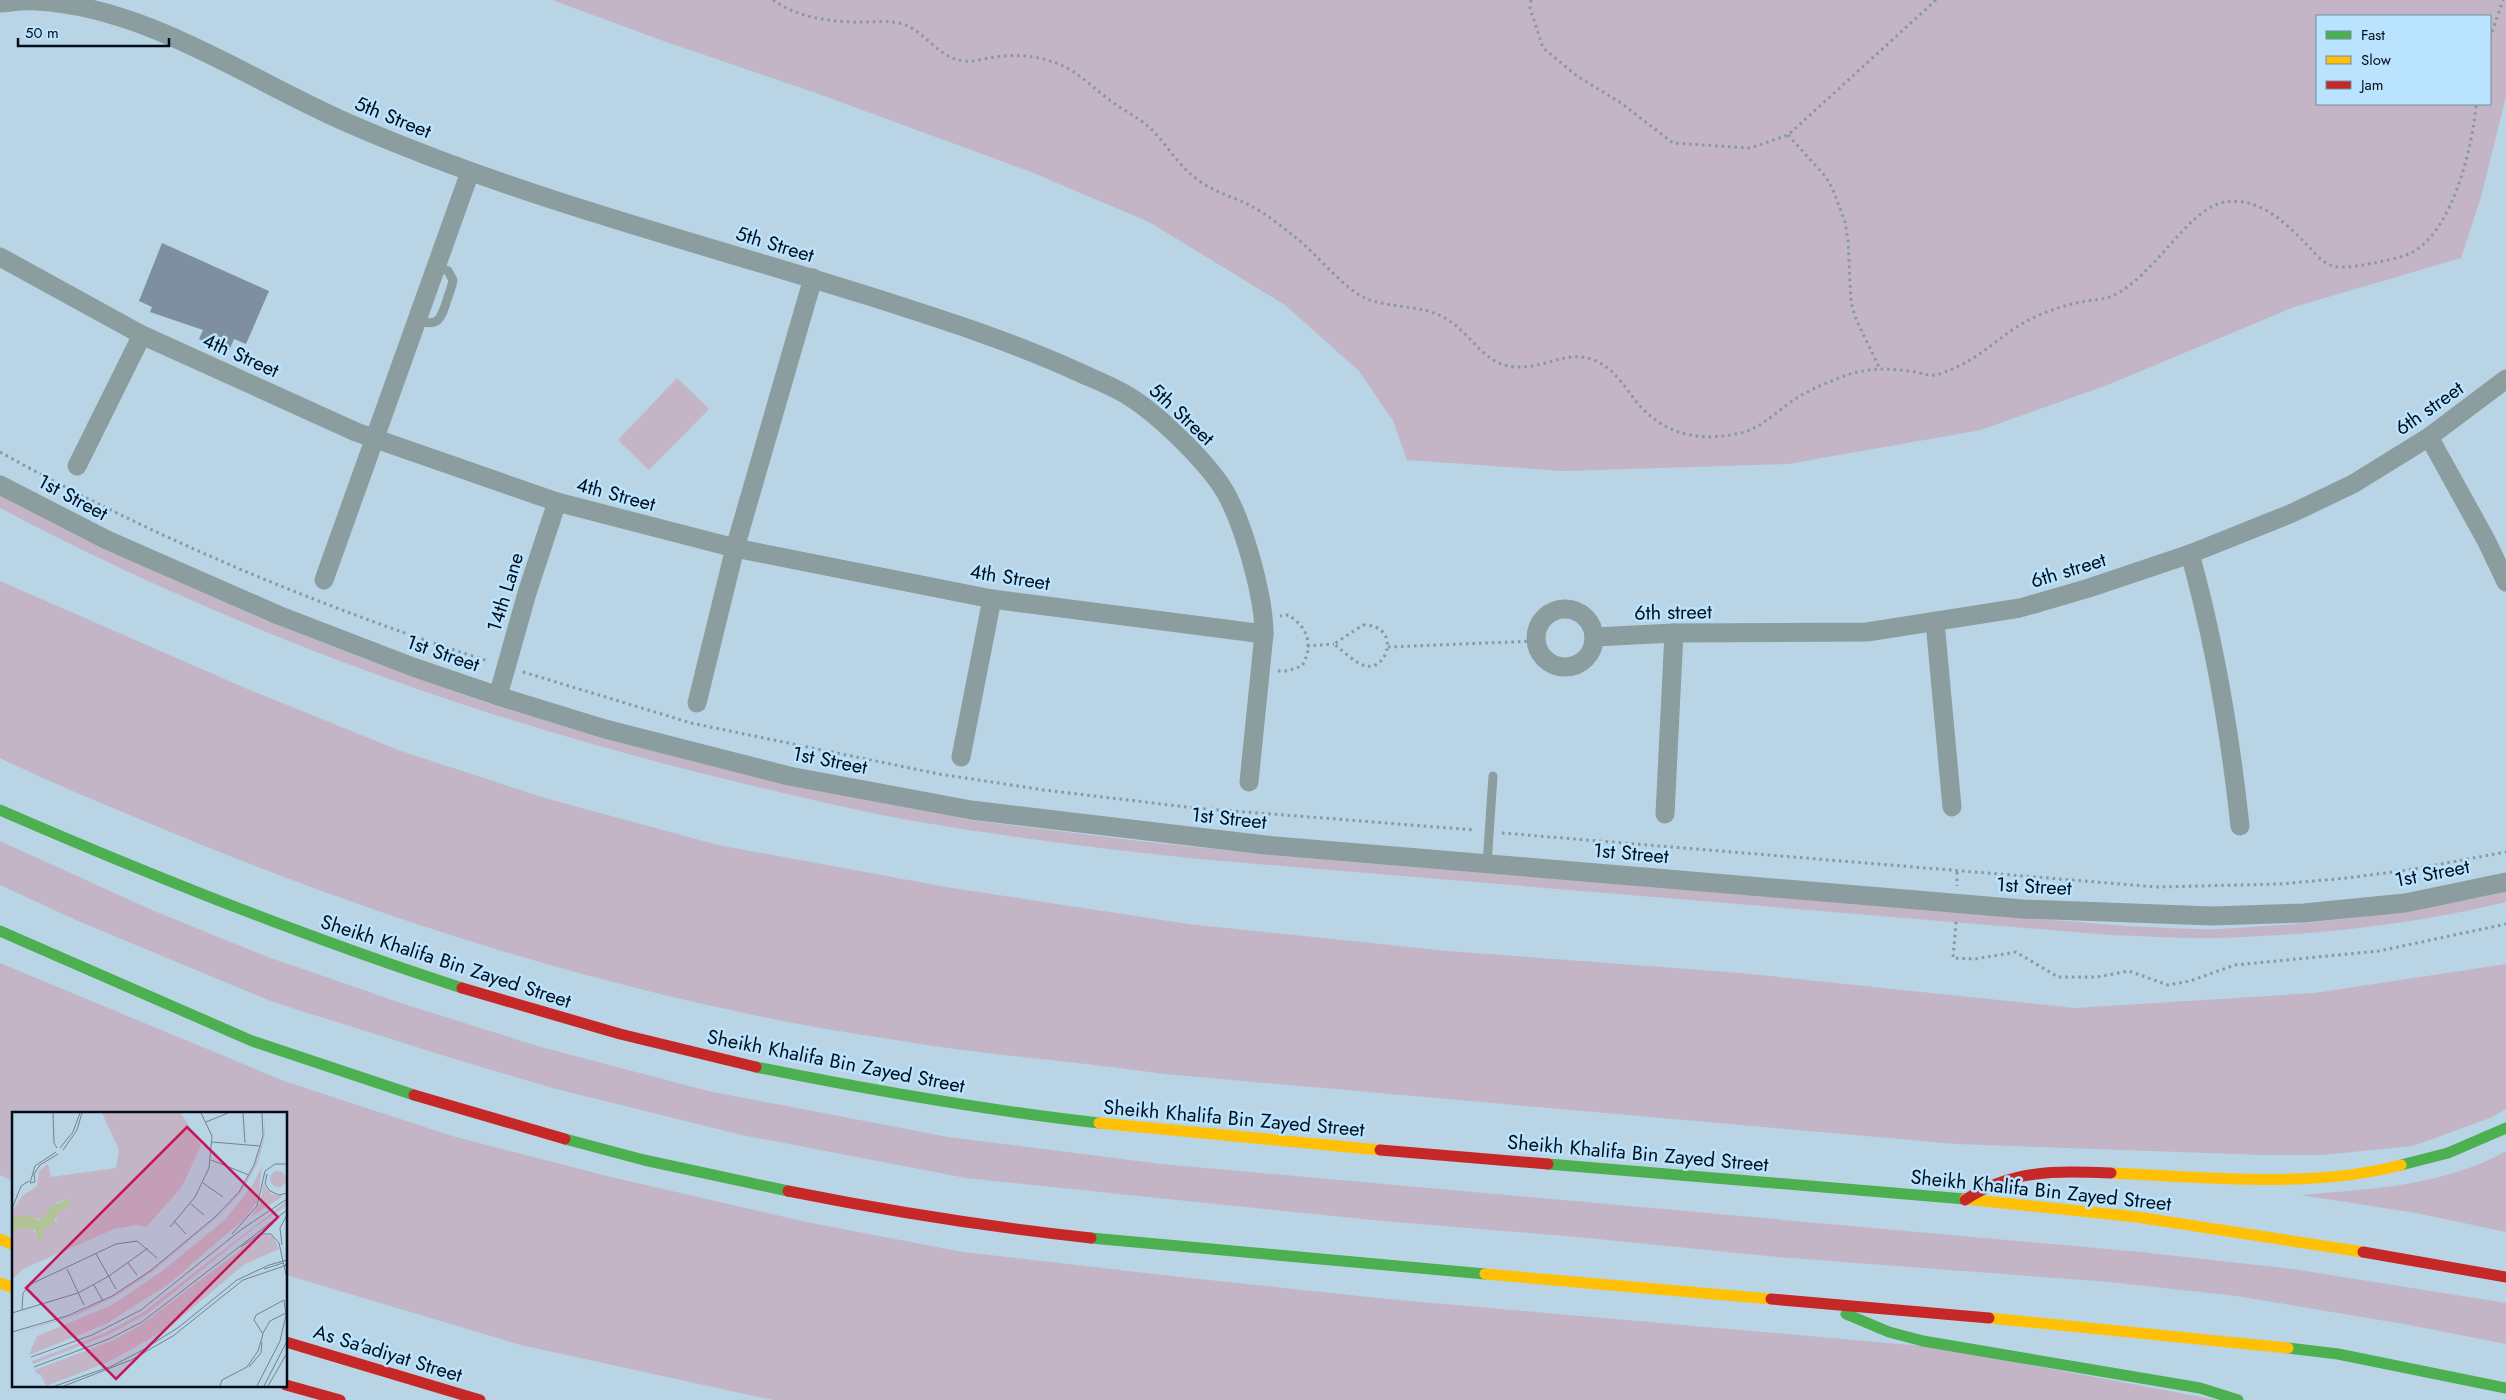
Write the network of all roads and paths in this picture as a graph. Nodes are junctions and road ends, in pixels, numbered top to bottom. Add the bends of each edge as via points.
1 (773, 0) edge
2 (1531, 0) edge
3 (1936, 0) edge
4 (2503, 0) edge
5 (0, 3) edge
6 (2491, 35) edge
7 (2476, 105) edge
8 (1788, 135) junction
9 (470, 172) junction
10 (0, 256) edge
11 (813, 278) junction
12 (142, 335) junction
13 (1879, 367) junction
14 (2506, 379) edge
15 (2429, 437) junction
16 (374, 439) junction
17 (77, 466) dead end
18 (0, 484) edge
19 (557, 502) junction
20 (735, 548) junction
21 (2190, 554) junction
22 (324, 580) dead end
23 (2506, 582) edge
24 (992, 598) junction
25 (1276, 617) dead end
26 (1935, 622) junction
27 (1674, 633) junction
28 (1264, 634) junction
29 (1594, 637) junction
30 (1536, 641) junction
31 (1334, 644) junction
32 (1307, 646) junction
33 (1388, 647) junction
34 (1274, 671) dead end
35 (498, 696) junction
36 (697, 703) dead end
37 (961, 757) dead end
38 (1493, 776) dead end
39 (1249, 782) dead end
40 (1952, 807) dead end
41 (0, 810) edge
42 (1664, 814) dead end
43 (2240, 826) dead end
44 (1487, 864) junction
45 (1957, 872) dead end
46 (2506, 882) edge
47 (1958, 904) junction
48 (2506, 924) edge
49 (0, 931) edge
50 (2506, 1128) edge
51 (1965, 1200) junction
52 (0, 1239) edge
53 (12, 1244) edge
54 (2506, 1277) edge
55 (0, 1283) edge
56 (12, 1287) edge
57 (1826, 1305) junction
58 (288, 1343) edge
59 (288, 1386) edge
60 (2506, 1388) edge
61 (319, 1397) edge
62 (340, 1400) edge
63 (480, 1400) edge
64 (2238, 1400) edge

1 - 13 path via 805,16 823,20 901,24 946,55 962,61 1022,55 1070,70 1155,132 1201,183 1252,206 1279,225 1313,251 1353,291 1367,299 1442,316 1490,360 1508,366 1522,368 1569,356 1604,364 1646,413 1662,426 1687,436 1743,434 1816,388
2 - 8 path via 1530,8 1543,48 1577,76 1621,103 1673,143 1750,148
3 - 8 path
4 - 6 path
5 - 9 street, 5th Street via 36,1 81,7 149,28 182,41 347,123
7 - 13 path via 2474,124 2446,213 2438,228 2409,255 2345,267 2333,266 2316,255 2283,220 2250,204 2223,202 2200,214 2159,258 2112,296 2041,314 2007,333 1980,355 1936,376
8 - 13 path via 1826,178 1836,197 1848,240 1851,303
9 - 11 street, 5th Street
9 - 16 street
10 - 12 street, 4th Street
11 - 20 street
11 - 28 street, 5th Street via 1039,354 1128,396 1166,424 1228,496 1248,549 1264,614
12 - 16 street, 4th Street
12 - 17 street
14 - 15 street, 6th street
15 - 21 street, 6th street via 2353,484 2290,514
15 - 23 street
16 - 19 street, 4th Street
16 - 22 street
18 - 35 street, 1st Street via 107,540 278,615
19 - 20 street, 4th Street
19 - 35 street, 14th Lane
20 - 24 street, 4th Street
20 - 36 street
21 - 26 street, 6th street via 2020,608
21 - 43 street via 2216,661
24 - 28 street, 4th Street
24 - 37 street
25 - 32 path via 1288,615 1298,621 1307,634
26 - 27 street, 6th street via 1867,632
26 - 40 street
27 - 29 street, 6th street
27 - 42 street
28 - 39 street, 5th Street
29 - 30 street via 1588,656 1581,663 1562,667 1544,658
29 - 30 street via 1588,620 1581,614 1563,609 1546,616 1540,623
30 - 33 path
31 - 32 path
31 - 33 path via 1364,666 1374,665 1385,657
31 - 33 path via 1354,629 1372,625 1387,637
32 - 34 path via 1307,658 1302,666
35 - 44 street, 1st Street via 604,729 780,773 971,810 1266,845
38 - 44 lane
41 - 51 main road, Sheikh Khalifa Bin Zayed Street via 234,910 431,980 628,1037 815,1079 1003,1112 1192,1134
44 - 47 street, 1st Street
45 - 47 path
46 - 47 street, 1st Street via 2405,903 2304,913 2212,916
47 - 48 path via 1953,958 1975,959 2016,952 2058,977 2097,977 2129,971 2168,985 2190,982 2234,965 2379,951
49 - 57 main road via 252,1040 385,1086 564,1140 794,1193 946,1220 1118,1242
50 - 51 main road via 2430,1160 2370,1173 2292,1178 2035,1173 2001,1180
51 - 54 main road, Sheikh Khalifa Bin Zayed Street via 2134,1217 2374,1252
52 - 53 main road
55 - 56 main road
57 - 60 main road via 2041,1323 2338,1354
57 - 64 main road via 1865,1323 1922,1341 2200,1388
58 - 63 main road, As Sa'adiyat Street
59 - 61 main road
61 - 62 main road

